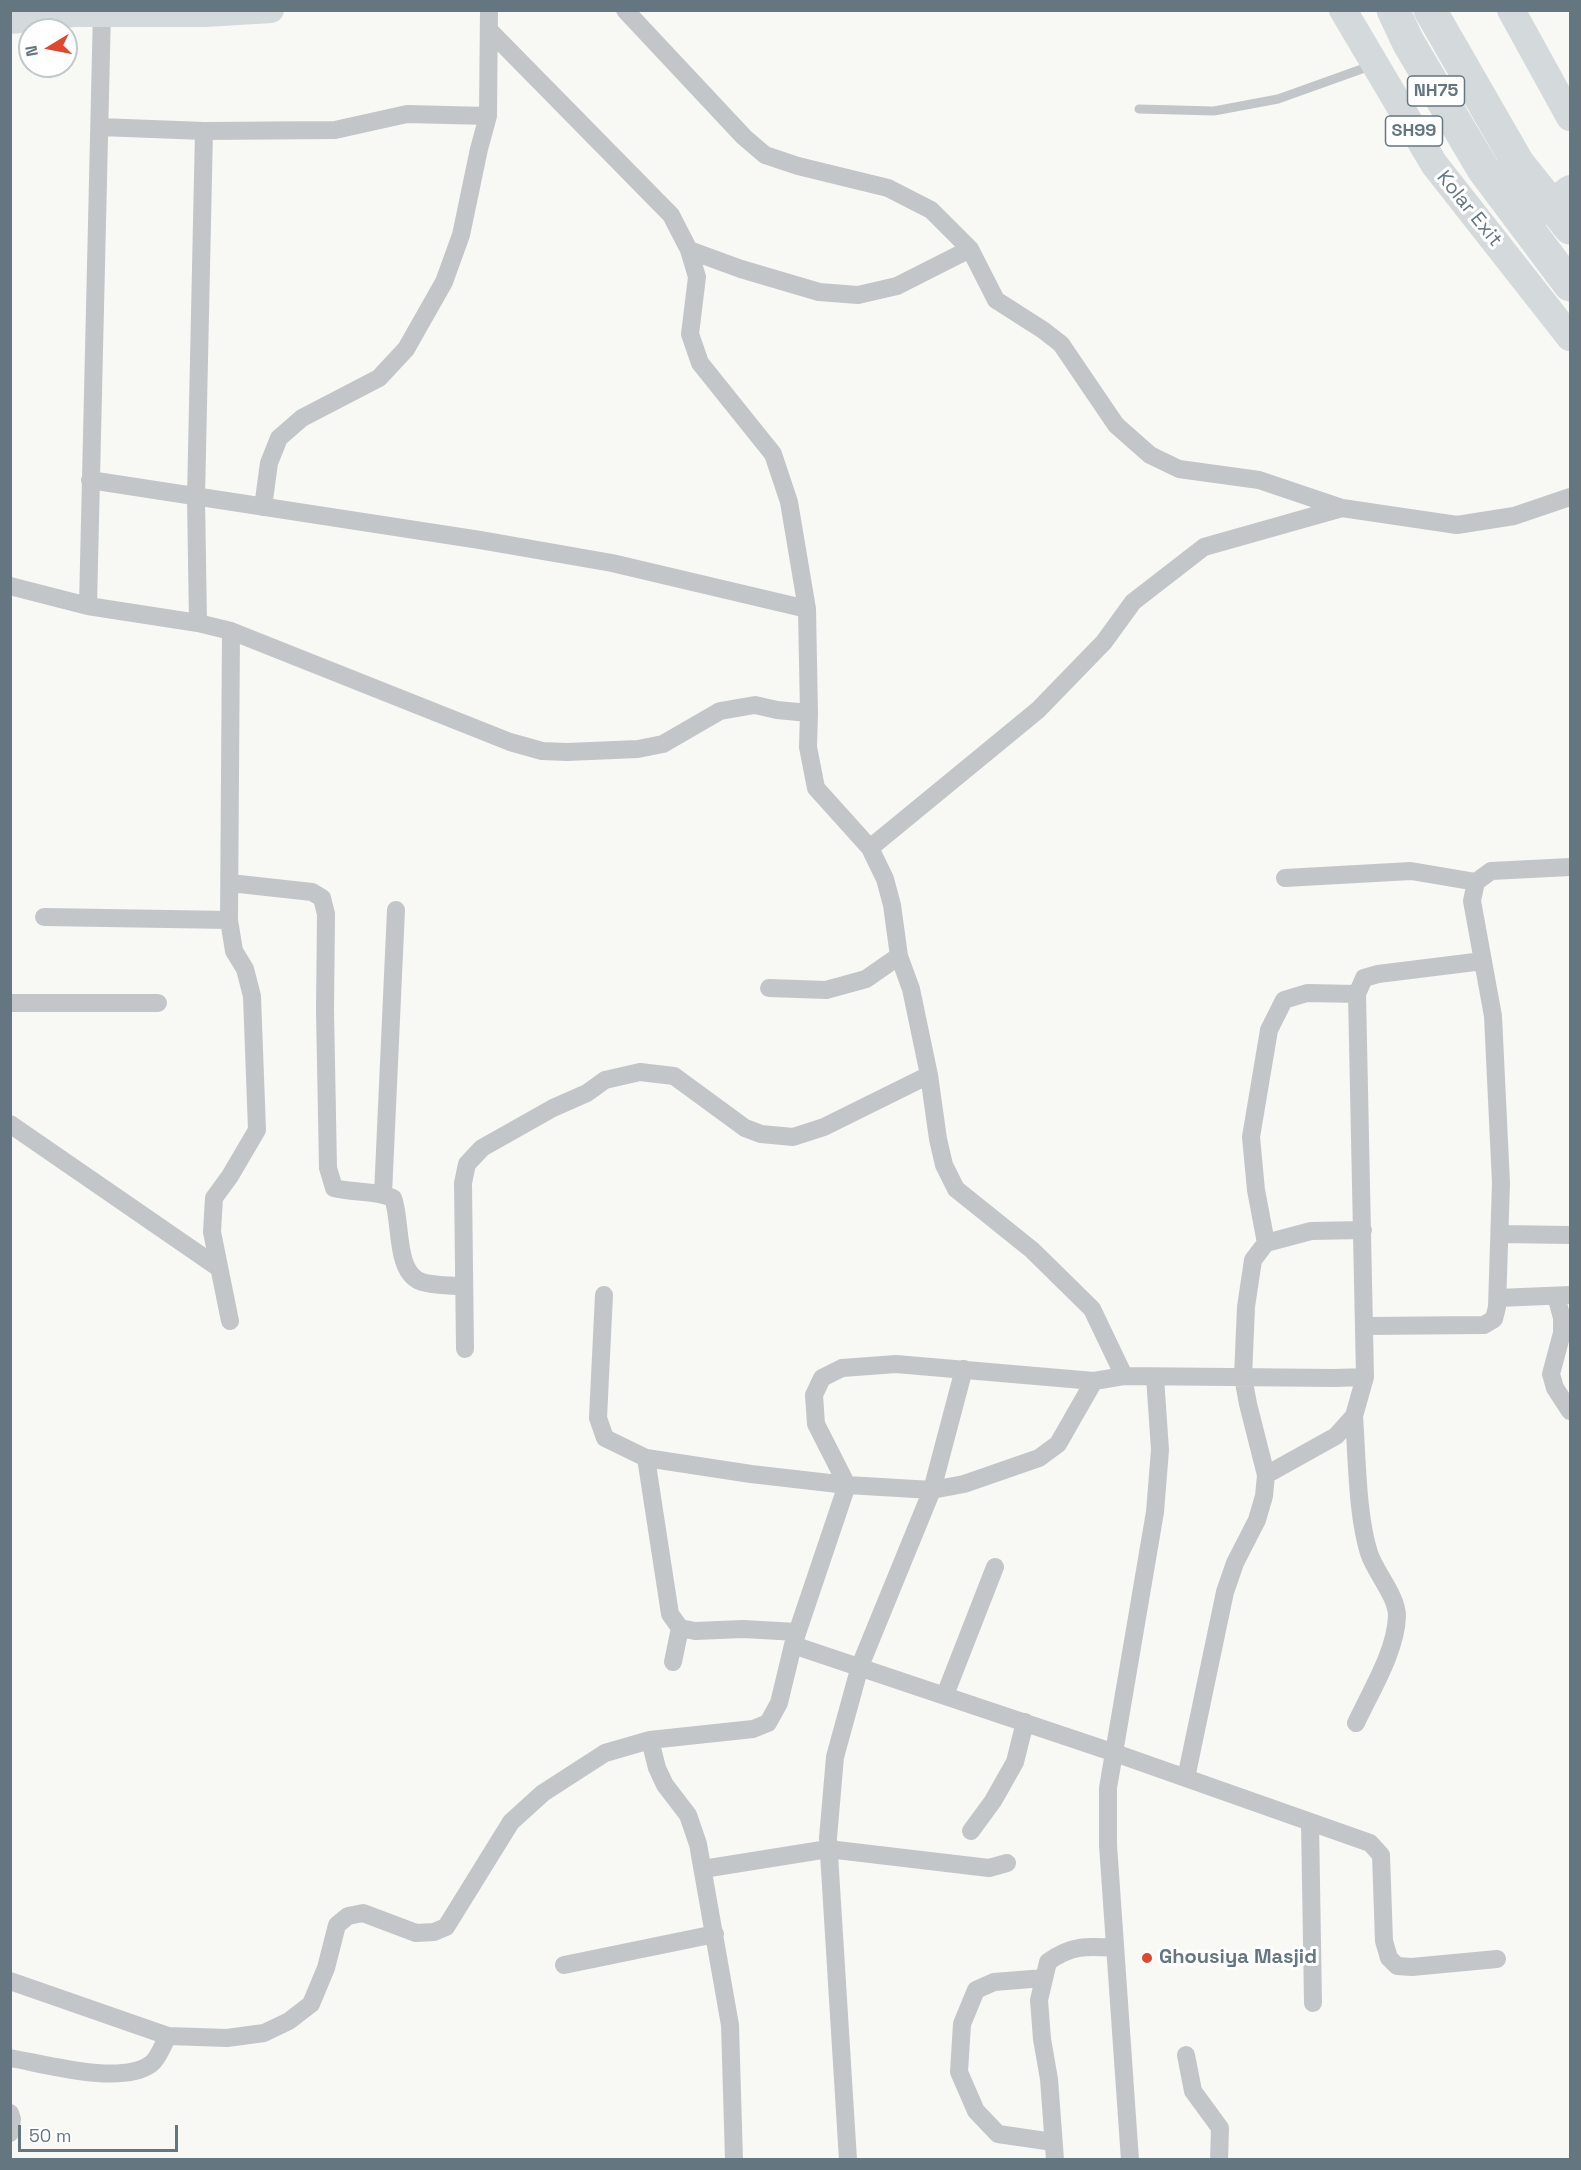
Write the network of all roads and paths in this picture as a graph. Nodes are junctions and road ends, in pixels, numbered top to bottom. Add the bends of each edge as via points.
1 (271, 10) edge
2 (489, 10) edge
3 (625, 10) edge
4 (1343, 10) edge
5 (1393, 10) edge
6 (1430, 10) edge
7 (1511, 10) edge
8 (102, 12) edge
9 (10, 21) edge
10 (490, 31) junction
11 (1375, 64) junction
12 (1138, 109) dead end
13 (488, 116) junction
14 (1570, 117) edge
15 (100, 127) junction
16 (204, 131) junction
17 (1570, 189) edge
18 (1570, 228) edge
19 (1497, 244) junction
20 (970, 249) junction
21 (689, 250) junction
22 (1570, 253) edge
23 (1529, 284) junction
24 (1570, 285) edge
25 (1570, 337) edge
26 (90, 480) junction
27 (196, 497) junction
28 (1570, 497) edge
29 (263, 507) junction
30 (1342, 508) junction
31 (10, 586) edge
32 (88, 606) junction
33 (807, 609) junction
34 (198, 623) junction
35 (231, 631) junction
36 (809, 713) junction
37 (870, 848) junction
38 (1570, 867) edge
39 (1285, 878) dead end
40 (1476, 882) junction
41 (230, 883) junction
42 (396, 910) dead end
43 (44, 917) dead end
44 (229, 920) junction
45 (899, 956) junction
46 (1483, 961) junction
47 (769, 988) dead end
48 (1357, 994) junction
49 (10, 1003) edge
50 (158, 1003) dead end
51 (929, 1074) junction
52 (10, 1124) edge
53 (383, 1194) junction
54 (1363, 1230) junction
55 (1500, 1234) junction
56 (1570, 1235) edge
57 (1266, 1243) junction
58 (219, 1268) junction
59 (464, 1287) junction
60 (604, 1295) dead end
61 (1563, 1296) edge
62 (1498, 1298) junction
63 (230, 1321) dead end
64 (1365, 1326) junction
65 (465, 1349) dead end
66 (964, 1370) junction
67 (1124, 1376) junction
68 (1155, 1377) junction
69 (1243, 1377) junction
70 (1365, 1377) junction
71 (1094, 1381) junction
72 (1570, 1411) edge
73 (1354, 1416) junction
74 (646, 1458) junction
75 (1266, 1475) junction
76 (847, 1485) junction
77 (932, 1490) junction
78 (995, 1567) dead end
79 (680, 1628) junction
80 (795, 1638) junction
81 (673, 1662) dead end
82 (860, 1666) junction
83 (945, 1695) junction
84 (1025, 1722) junction
85 (1356, 1723) dead end
86 (650, 1740) junction
87 (1114, 1752) junction
88 (1186, 1778) junction
89 (1310, 1822) junction
90 (971, 1831) dead end
91 (828, 1849) junction
92 (1007, 1863) dead end
93 (703, 1869) junction
94 (715, 1934) junction
95 (1115, 1948) junction
96 (1497, 1959) dead end
97 (564, 1965) dead end
98 (1044, 1978) junction
99 (10, 1981) edge
100 (1313, 2002) dead end
101 (168, 2036) junction
102 (1186, 2055) dead end
103 (10, 2058) edge
104 (10, 2113) edge
105 (10, 2133) edge
106 (1054, 2151) edge
107 (734, 2160) edge
108 (848, 2160) edge
109 (1130, 2160) edge
110 (1219, 2160) edge

1 - 8 street via 205,14
2 - 10 street
3 - 20 street via 744,137 765,154 888,188 931,210
4 - 11 main road, Kolar Exit / SH99
5 - 24 highway, NH75 via 1483,169
6 - 18 highway, NH75 via 1518,163
7 - 14 main road
8 - 9 street
8 - 15 street
10 - 13 street
10 - 21 street via 670,216
11 - 12 lane via 1278,99 1214,111
11 - 19 main road, Kolar Exit / SH99 via 1434,164
13 - 16 street via 407,114 335,130
13 - 29 street via 461,235 444,282 417,330 406,349 379,378 302,418 279,438 269,463
15 - 16 street
15 - 26 street
16 - 27 street
17 - 19 main road
19 - 23 main road, Kolar Exit / SH99
20 - 21 street via 897,286 858,295 819,292 741,270
20 - 30 street via 996,300 1062,344 1116,425 1150,455 1179,469 1259,480
21 - 33 street via 696,277 690,334 700,363 773,454 789,502
22 - 23 main road
23 - 25 main road, Kolar Exit
26 - 27 street
26 - 32 street
27 - 29 street
27 - 34 street
28 - 30 street via 1514,516 1458,525
29 - 33 street via 612,562
30 - 37 street via 1204,548 1133,602 1104,642 1038,710
31 - 32 street
32 - 34 street
33 - 36 street
34 - 35 street
35 - 36 street via 510,742 542,750 638,749 663,744 720,711 755,705
35 - 41 street
36 - 37 street via 808,747 816,788
37 - 45 street via 892,905
38 - 40 street via 1491,871
39 - 40 street via 1411,871
40 - 46 street via 1472,901
41 - 44 street
41 - 53 street via 312,892 322,898 326,915 328,1168 334,1188
42 - 53 street
43 - 44 street
44 - 58 street via 234,951 245,969 252,996 257,1130 214,1198 212,1232
45 - 47 street via 866,979 826,990
45 - 51 street via 911,989
46 - 48 street via 1378,974 1364,978
46 - 55 street via 1494,1017
48 - 54 street
48 - 57 street via 1307,993 1284,1000 1269,1030 1251,1137
49 - 50 street
51 - 59 street via 824,1127 793,1137 745,1128 674,1076 640,1072 605,1080 482,1148 467,1164 463,1183
51 - 67 street via 944,1165 956,1189 1032,1250 1092,1309
52 - 58 street
53 - 59 street via 393,1198 397,1207 403,1262 412,1278
54 - 57 street via 1311,1231
54 - 64 street
55 - 56 street
55 - 62 street
57 - 69 street via 1253,1260
58 - 63 street
59 - 65 street
60 - 74 street via 597,1418 605,1438
61 - 62 street
61 - 72 street via 1562,1333 1551,1374
62 - 64 street via 1494,1319 1484,1325
64 - 70 street
66 - 71 street
66 - 76 street via 896,1364 842,1368 822,1378 814,1395 816,1425
66 - 77 street
67 - 68 street
67 - 71 street
68 - 69 street
68 - 87 street via 1160,1450 1155,1512
69 - 70 street
69 - 75 street
70 - 73 street
71 - 77 street via 1058,1444 1039,1458 964,1484
73 - 75 street via 1336,1436
73 - 85 street via 1370,1554 1397,1613 1395,1637
74 - 76 street
74 - 79 street via 670,1614
75 - 88 street via 1257,1520 1225,1592
76 - 77 street
76 - 80 street
77 - 82 street
78 - 83 street
79 - 80 street via 744,1629
79 - 81 street
80 - 82 street
80 - 86 street via 779,1703 768,1723 753,1729
82 - 83 street
82 - 91 street via 835,1757
83 - 84 street
84 - 87 street
84 - 90 street via 1015,1762
86 - 93 street via 665,1785 688,1815
86 - 101 street via 605,1753 543,1793 511,1822 446,1927 416,1933 363,1913 348,1916 337,1925 311,2004 289,2020 264,2033 227,2038
87 - 88 street
87 - 95 street via 1108,1788 1108,1845
88 - 89 street
89 - 96 street via 1370,1843 1381,1855 1384,1941 1389,1958 1397,1966
89 - 100 street
91 - 92 street via 989,1868
91 - 93 street
91 - 108 street
93 - 94 street
94 - 97 street
94 - 107 street via 730,2025
95 - 98 street via 1087,1946 1063,1951 1048,1962
95 - 109 street
98 - 106 street via 1040,2000 1042,2039
98 - 106 street via 994,1983 976,1990 962,2024 959,2072 976,2111 998,2134
99 - 101 street
101 - 103 street via 153,2063 135,2071 87,2072
102 - 110 street via 1192,2091 1220,2128
104 - 105 street

